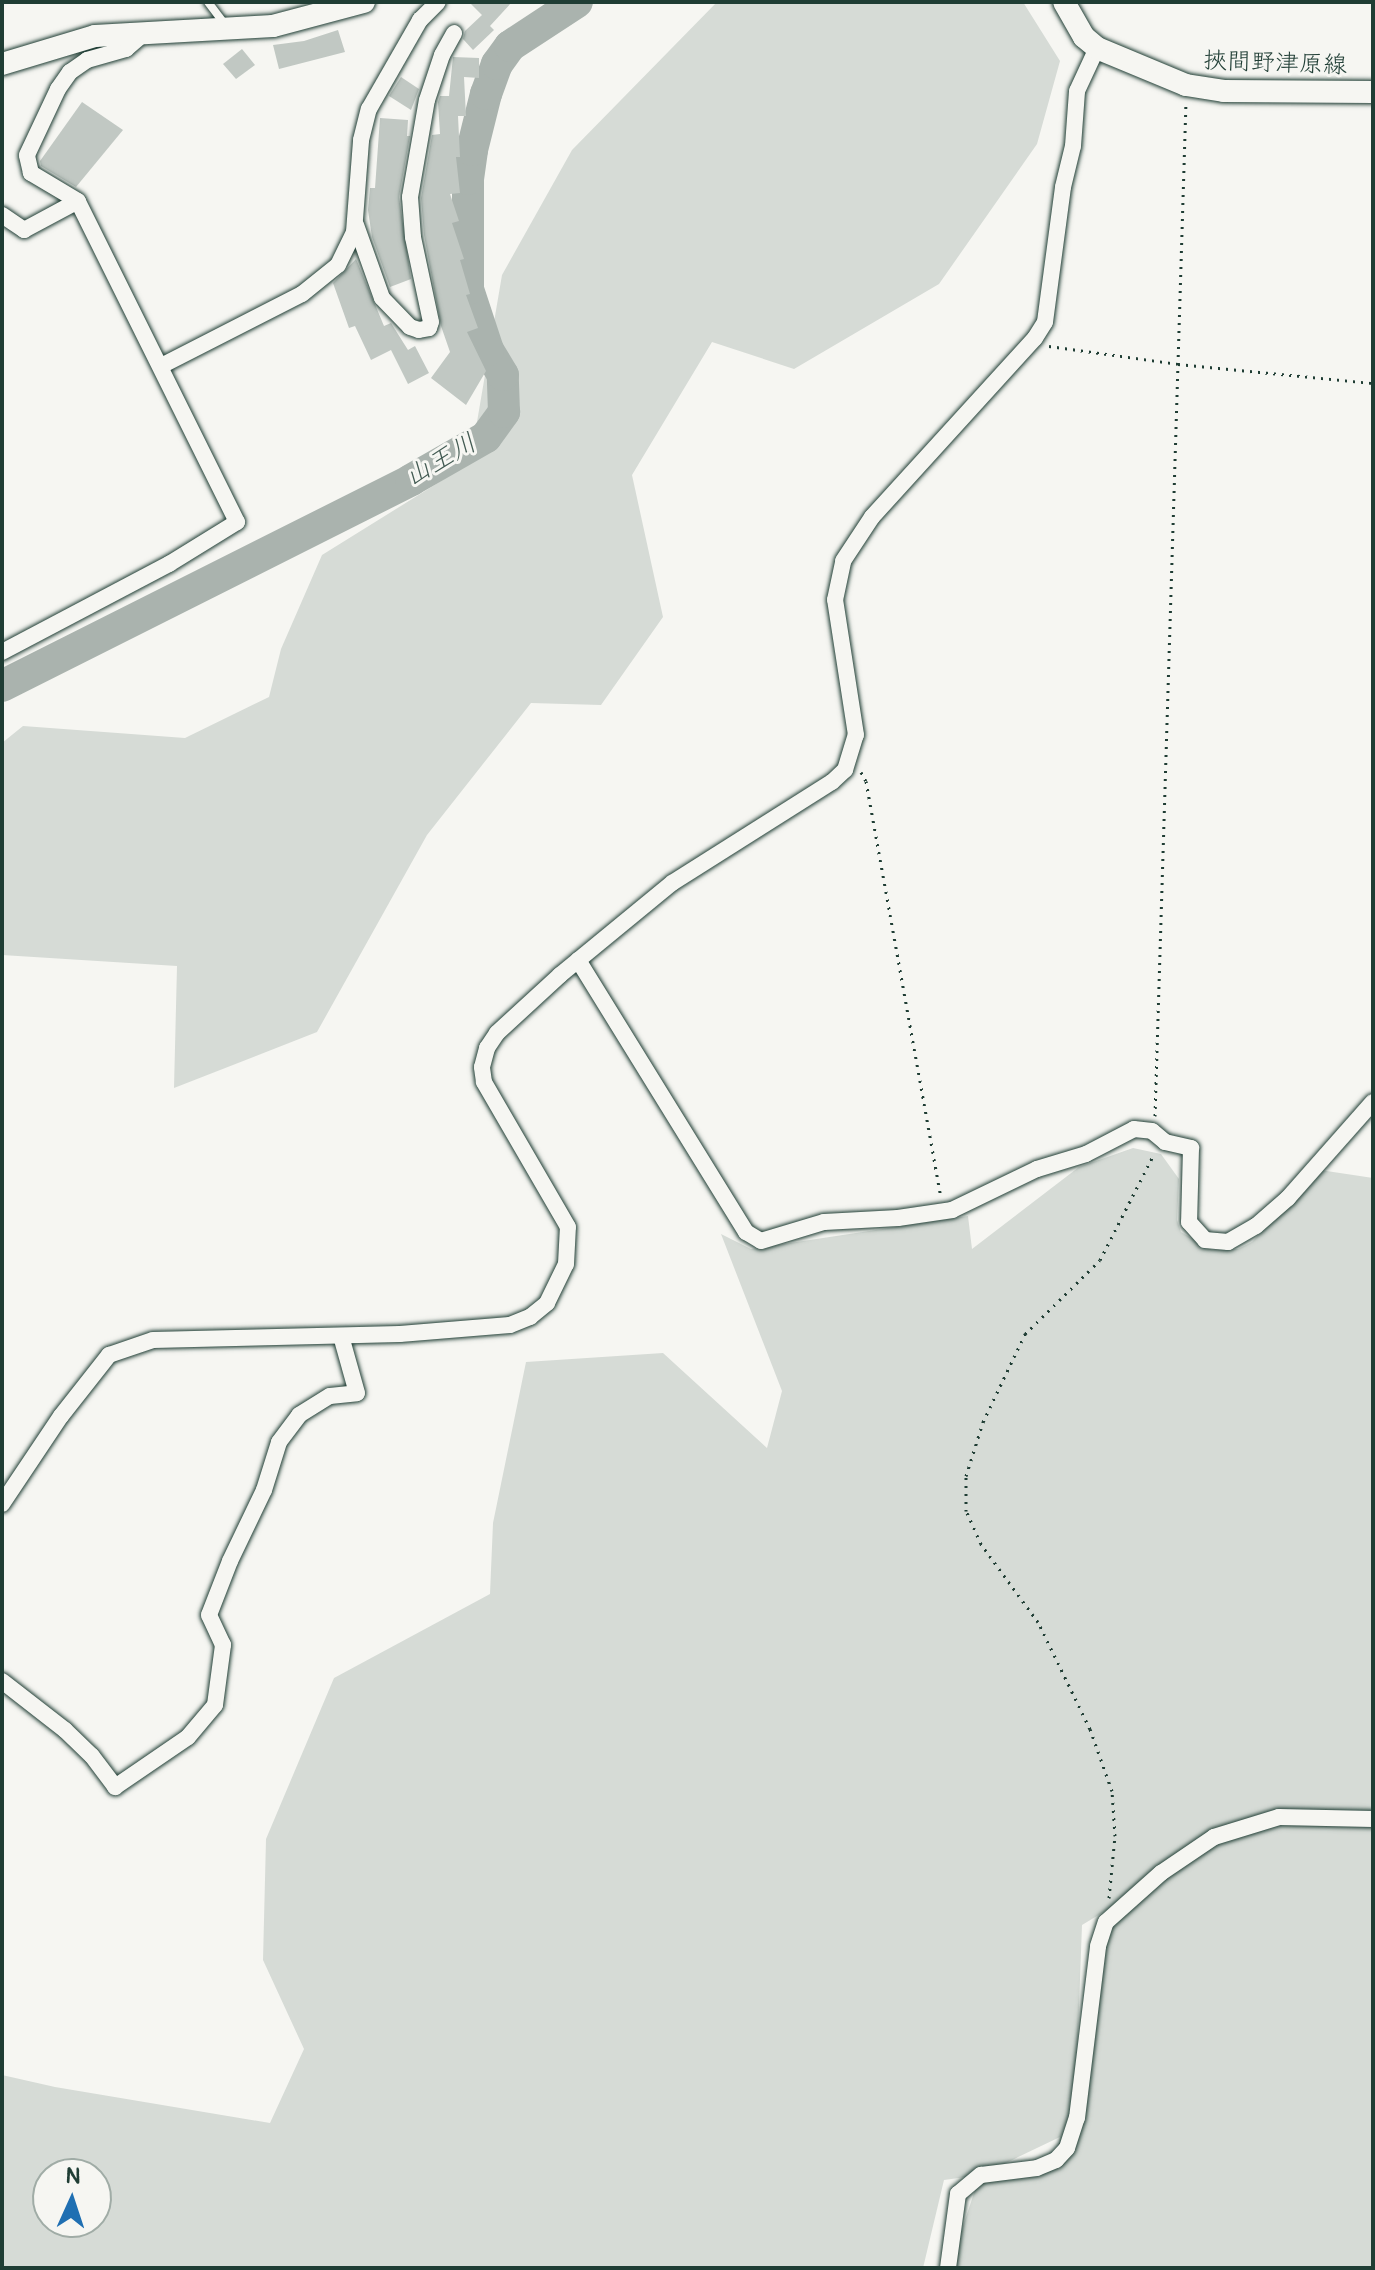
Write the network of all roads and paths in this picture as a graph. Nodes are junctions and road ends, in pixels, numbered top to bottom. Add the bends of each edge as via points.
1 (208, 2) edge
2 (364, 2) edge
3 (438, 2) edge
4 (1064, 2) edge
5 (310, 10) edge
6 (230, 30) junction
7 (147, 31) junction
8 (454, 33) dead end
9 (1097, 48) junction
10 (2, 64) edge
11 (1186, 85) junction
12 (1373, 92) edge
13 (78, 201) junction
14 (2, 215) edge
15 (356, 223) junction
16 (1029, 343) junction
17 (1178, 364) junction
18 (161, 366) junction
19 (1373, 383) edge
20 (2, 652) edge
21 (849, 763) junction
22 (578, 960) junction
23 (1373, 1102) edge
24 (1160, 1137) junction
25 (944, 1212) junction
26 (341, 1336) junction
27 (2, 1504) edge
28 (2, 1681) edge
29 (1373, 1819) edge
30 (1106, 1922) junction
31 (948, 2268) edge

1 - 6 lane
2 - 5 main road
3 - 15 street via 420,20 369,109 361,140
4 - 9 main road, 挾間野津原線 via 1084,37
5 - 6 main road
6 - 7 main road
7 - 10 main road via 95,36
7 - 13 street via 126,49 87,60 70,72 27,155 31,173
8 - 15 street via 429,91 410,197 429,328 410,327 382,298
9 - 11 main road, 挾間野津原線
9 - 16 street via 1077,91 1045,322
11 - 12 main road, 挾間野津原線 via 1236,92
11 - 17 path
13 - 14 street via 24,230
13 - 18 street
15 - 18 street via 344,257 312,287
16 - 17 path
16 - 21 street via 872,517 843,561 835,600 856,735
17 - 19 path
17 - 24 path
18 - 20 street via 237,522
21 - 22 street via 832,782 684,874
21 - 25 path via 866,781
22 - 25 street via 754,1240 824,1222
22 - 26 street via 497,1033 482,1067 488,1089 568,1227 569,1252 554,1292 539,1311 510,1325
23 - 24 street via 1288,1198 1256,1226 1223,1243 1205,1240 1189,1222 1191,1148
24 - 25 street via 1127,1130 1086,1154 1037,1169
24 - 30 path via 1100,1260 1025,1334 983,1422 966,1476 966,1511 981,1544 1038,1622 1090,1729 1112,1791 1115,1836
26 - 27 street via 153,1340 109,1355
26 - 28 street via 357,1393 330,1396 299,1415 279,1442 264,1490 209,1615 223,1645 215,1705 188,1737 115,1787 65,1730
29 - 30 street via 1279,1817 1214,1837 1161,1873
30 - 31 street via 1098,1946 1077,2118 1067,2148 1037,2168 981,2175 958,2194

